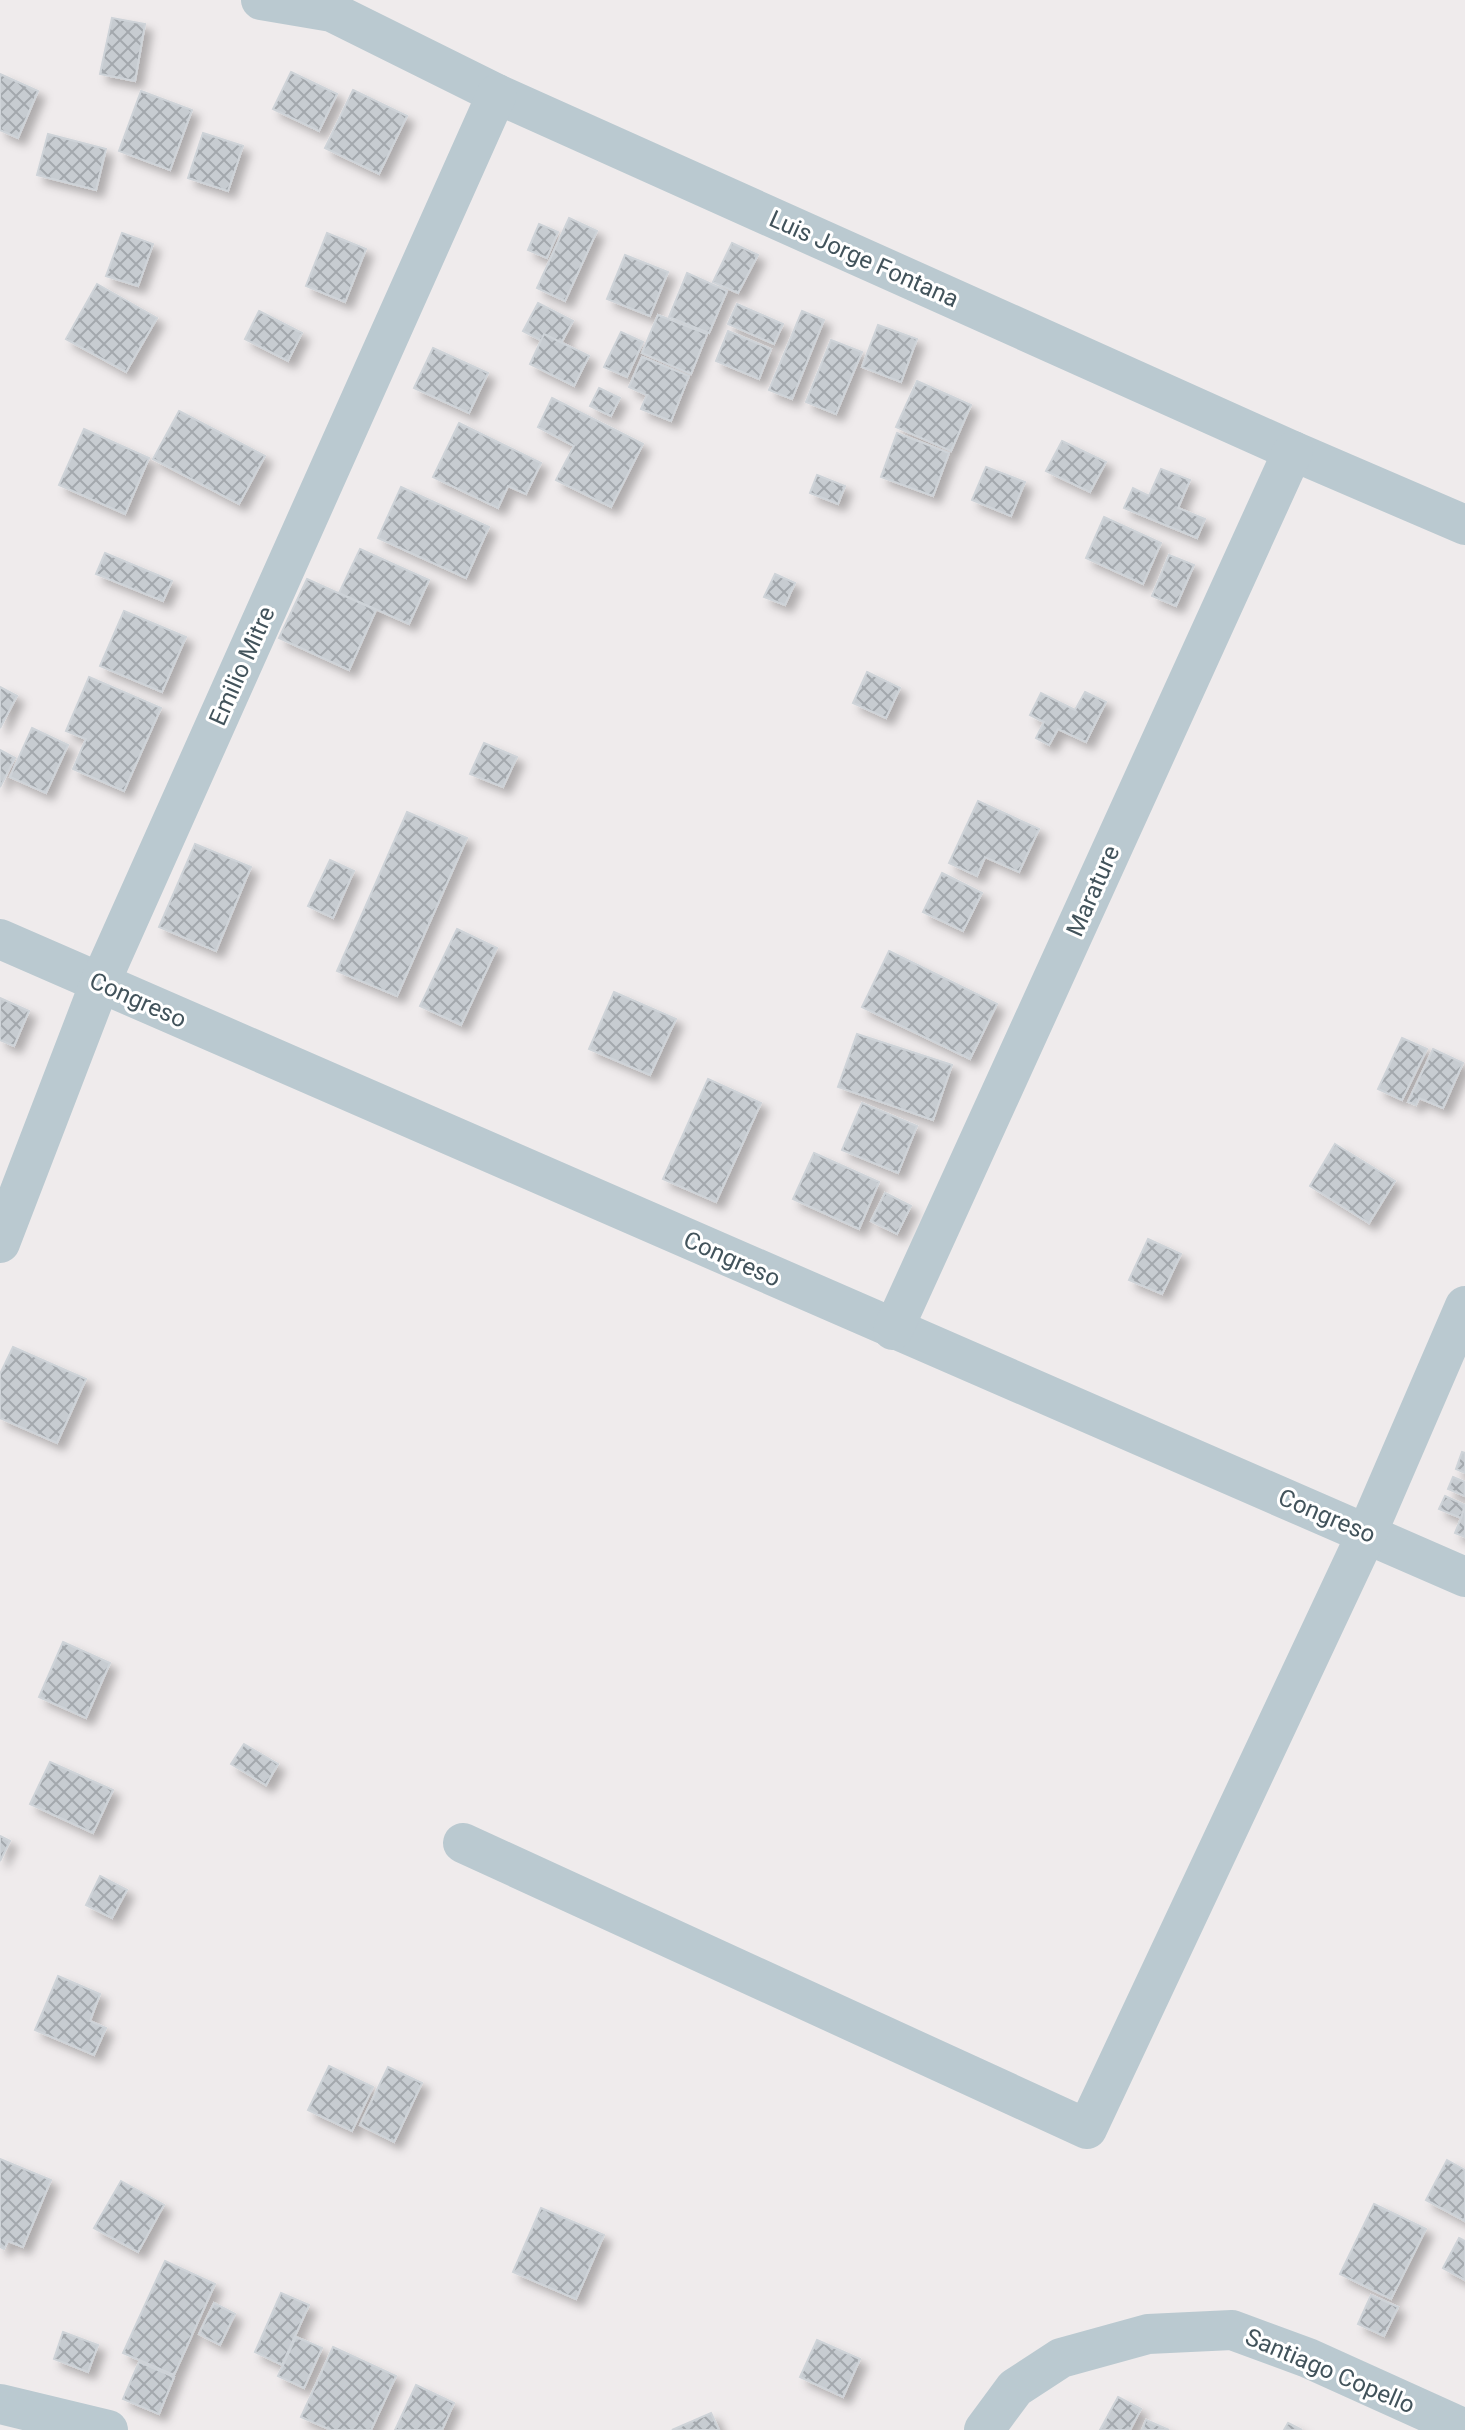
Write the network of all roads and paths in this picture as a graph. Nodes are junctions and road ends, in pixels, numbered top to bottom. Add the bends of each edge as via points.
1 (261, 0) edge
2 (497, 94) junction
3 (1293, 451) junction
4 (1465, 525) edge
5 (0, 939) edge
6 (100, 983) junction
7 (0, 1243) edge
8 (1465, 1306) edge
9 (893, 1330) junction
10 (1367, 1533) junction
11 (1465, 1577) edge
12 (463, 1843) dead end
13 (0, 2404) edge
14 (1465, 2429) edge
15 (108, 2430) edge
16 (984, 2430) edge

1 - 2 street, Luis Jorge Fontana via 332,12
2 - 3 street, Luis Jorge Fontana
2 - 6 street, Emilio Mitre
3 - 4 street, Luis Jorge Fontana
3 - 9 street, Marature
5 - 6 street, Congreso
6 - 7 street, Emilio Mitre
6 - 9 street, Congreso
8 - 10 street
9 - 10 street, Congreso
10 - 11 street, Congreso
10 - 12 street via 1087,2129
13 - 15 street
14 - 16 street, Santiago Copello via 1232,2330 1148,2334 1061,2358 1015,2388

